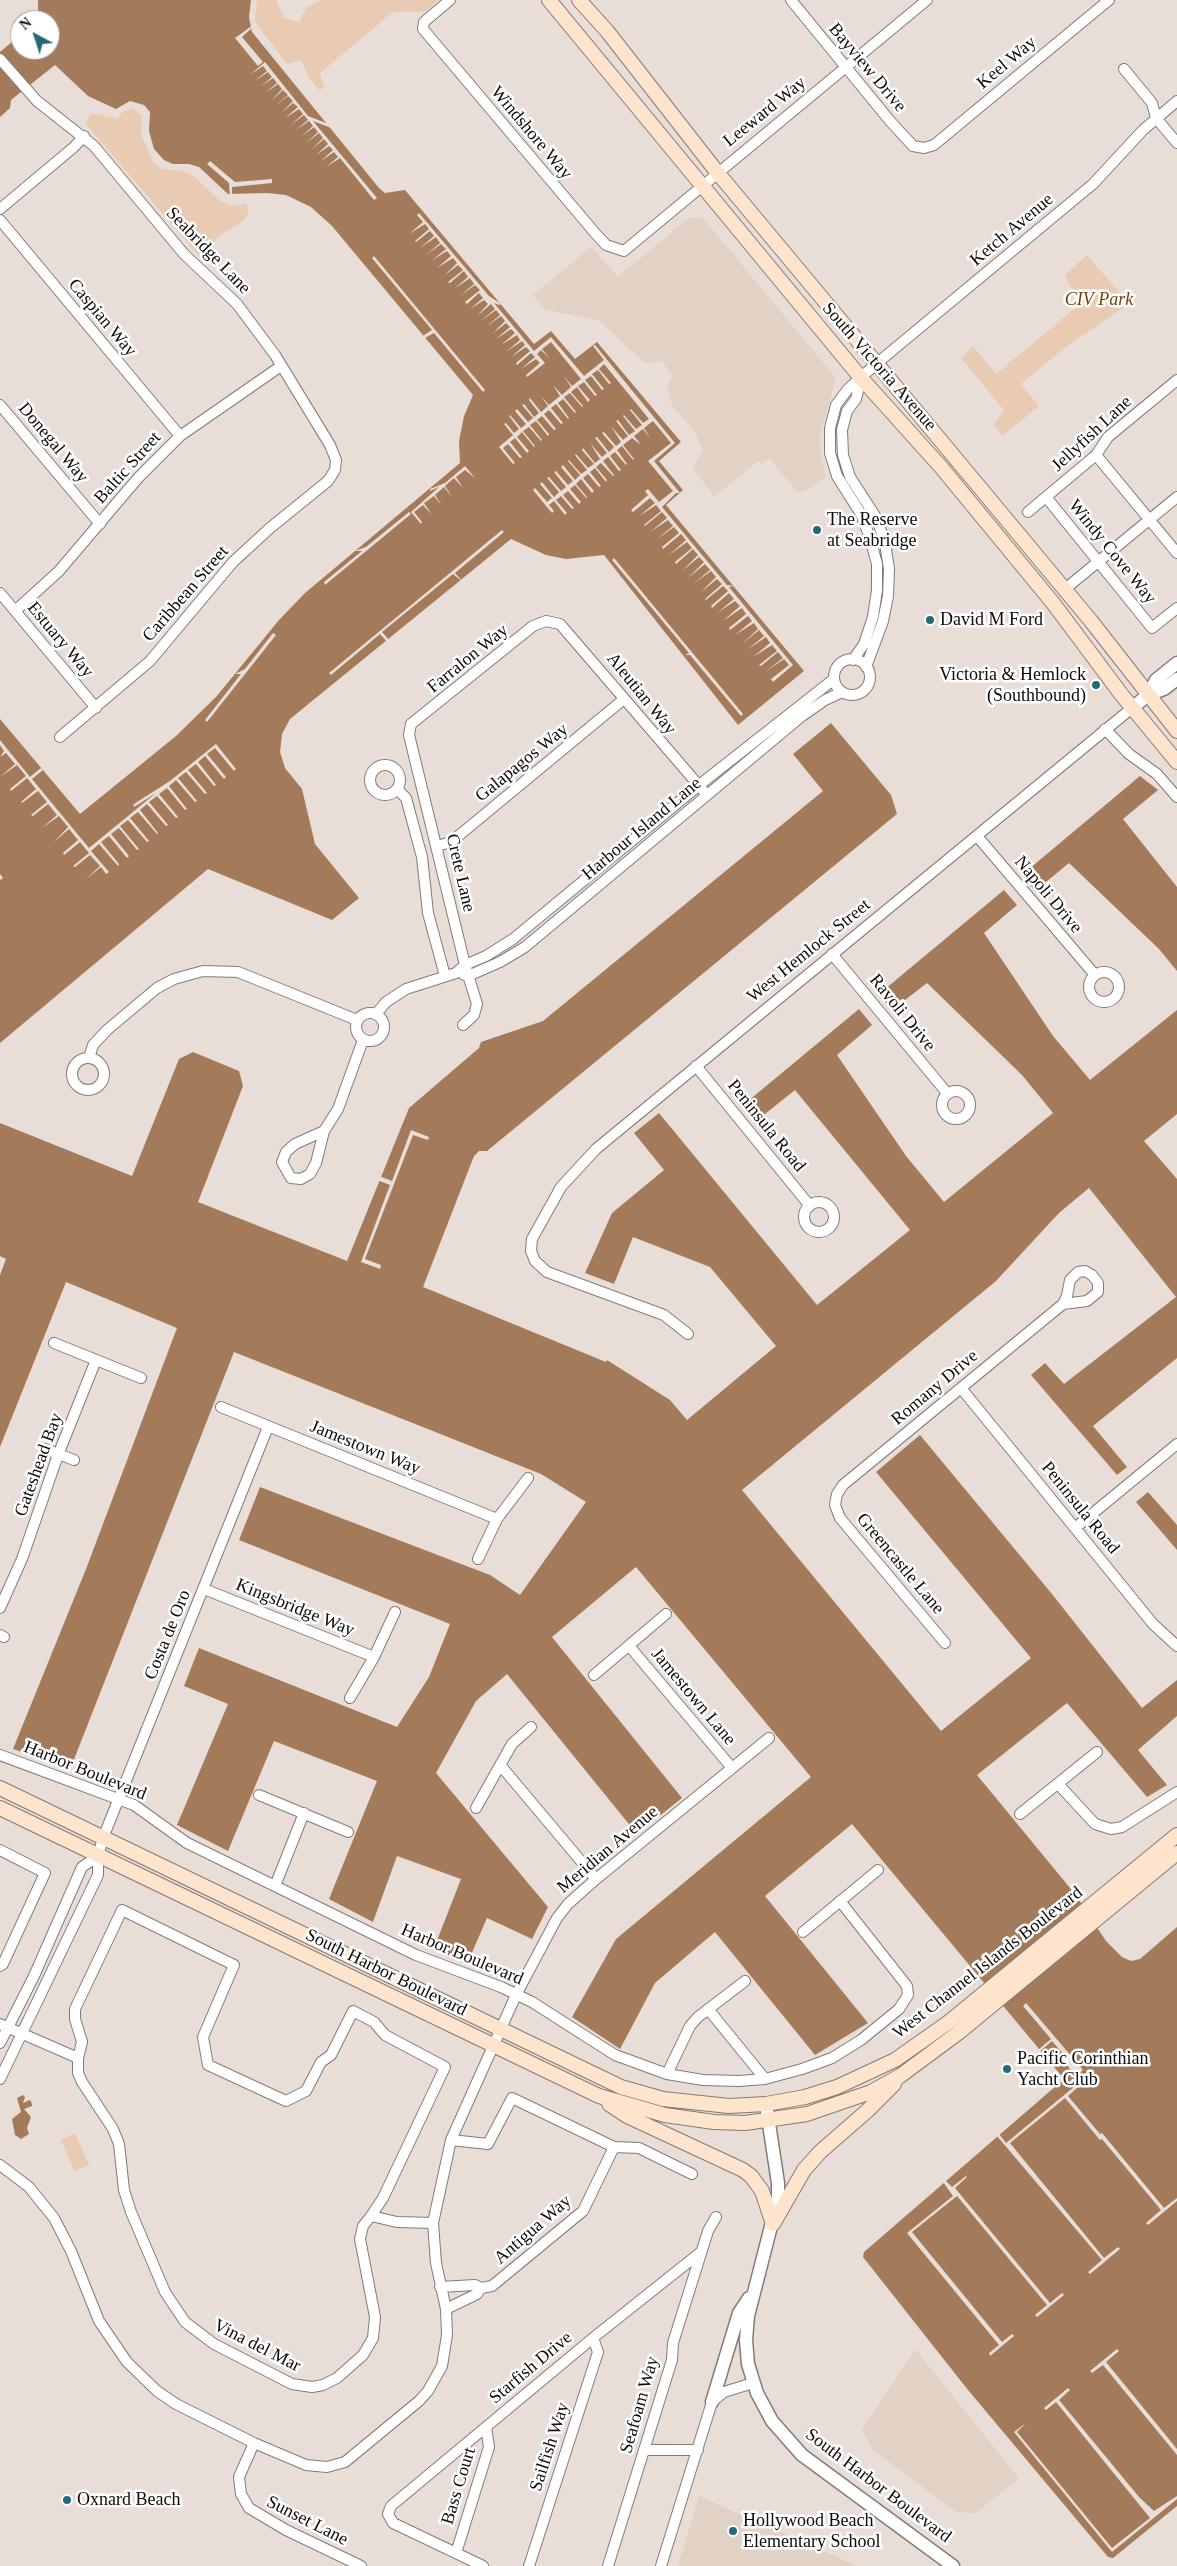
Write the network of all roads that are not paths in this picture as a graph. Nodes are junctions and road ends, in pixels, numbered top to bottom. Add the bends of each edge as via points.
1 (450, 0) edge
2 (549, 0) edge
3 (579, 0) edge
4 (791, 0) edge
5 (927, 0) edge
6 (1109, 0) edge
7 (0, 59) edge
8 (845, 68) junction
9 (1124, 68) dead end
10 (1177, 101) edge
11 (1156, 118) junction
12 (84, 136) junction
13 (1177, 143) edge
14 (924, 148) joint
15 (717, 172) junction
16 (703, 184) junction
17 (0, 209) edge
18 (0, 220) edge
19 (624, 251) joint
20 (876, 364) junction
21 (281, 366) junction
22 (861, 378) junction
23 (1176, 384) edge
24 (0, 405) edge
25 (180, 436) junction
26 (1096, 455) junction
27 (335, 470) joint
28 (1046, 497) junction
29 (1177, 497) edge
30 (1028, 512) dead end
31 (1149, 519) junction
32 (100, 524) junction
33 (1177, 553) edge
34 (1099, 562) junction
35 (1065, 589) junction
36 (0, 592) edge
37 (1177, 608) edge
38 (15, 610) junction
39 (546, 621) joint
40 (853, 660) junction
41 (1177, 663) edge
42 (866, 666) junction
43 (834, 679) junction
44 (1177, 679) edge
45 (842, 692) junction
46 (1148, 695) junction
47 (624, 699) junction
48 (96, 708) junction
49 (1132, 708) junction
50 (411, 724) joint
51 (1105, 729) junction
52 (1177, 731) edge
53 (60, 737) dead end
54 (1177, 762) edge
55 (698, 786) junction
56 (397, 789) dead end
57 (707, 795) junction
58 (1177, 796) edge
59 (977, 836) junction
60 (437, 846) junction
61 (832, 954) junction
62 (465, 965) junction
63 (456, 973) junction
64 (1095, 975) dead end
65 (445, 976) junction
66 (468, 976) junction
67 (376, 1014) junction
68 (357, 1020) junction
69 (463, 1025) dead end
70 (363, 1040) junction
71 (89, 1058) dead end
72 (696, 1066) junction
73 (947, 1093) dead end
74 (324, 1131) junction
75 (810, 1206) dead end
76 (1062, 1304) dead end
77 (688, 1334) dead end
78 (54, 1343) dead end
79 (96, 1360) junction
80 (141, 1378) dead end
81 (961, 1388) junction
82 (222, 1407) dead end
83 (268, 1427) junction
84 (1177, 1444) edge
85 (45, 1449) dead end
86 (58, 1455) junction
87 (74, 1460) dead end
88 (528, 1478) dead end
89 (835, 1502) joint
90 (497, 1519) junction
91 (1075, 1528) junction
92 (478, 1559) dead end
93 (204, 1589) junction
94 (0, 1608) edge
95 (395, 1612) dead end
96 (666, 1614) dead end
97 (945, 1643) dead end
98 (1177, 1646) edge
99 (630, 1647) junction
100 (374, 1657) junction
101 (594, 1675) dead end
102 (350, 1698) dead end
103 (531, 1727) dead end
104 (769, 1738) dead end
105 (1097, 1752) dead end
106 (0, 1755) edge
107 (500, 1766) junction
108 (732, 1768) junction
109 (1058, 1784) junction
110 (0, 1788) edge
111 (1177, 1792) edge
112 (259, 1795) dead end
113 (121, 1799) junction
114 (0, 1808) edge
115 (476, 1808) dead end
116 (304, 1813) junction
117 (1020, 1814) dead end
118 (348, 1832) dead end
119 (1177, 1835) edge
120 (104, 1838) junction
121 (0, 1850) edge
122 (1177, 1853) edge
123 (98, 1856) junction
124 (878, 1870) dead end
125 (596, 1879) junction
126 (275, 1886) junction
127 (840, 1901) junction
128 (803, 1932) dead end
129 (0, 1966) edge
130 (745, 1981) dead end
131 (516, 1995) junction
132 (708, 2009) junction
133 (4, 2026) edge
134 (954, 2027) junction
135 (500, 2029) junction
136 (22, 2034) junction
137 (0, 2043) edge
138 (492, 2045) junction
139 (78, 2058) junction
140 (667, 2074) junction
141 (900, 2076) junction
142 (0, 2079) edge
143 (765, 2079) junction
144 (598, 2096) junction
145 (766, 2104) junction
146 (770, 2121) junction
147 (451, 2140) junction
148 (614, 2147) junction
149 (0, 2165) edge
150 (692, 2174) dead end
151 (371, 2216) junction
152 (716, 2217) dead end
153 (433, 2223) junction
154 (773, 2224) junction
155 (701, 2252) junction
156 (467, 2286) junction
157 (440, 2287) junction
158 (755, 2287) junction
159 (481, 2288) junction
160 (470, 2297) junction
161 (446, 2309) junction
162 (593, 2338) junction
163 (753, 2383) junction
164 (712, 2402) junction
165 (486, 2427) junction
166 (254, 2443) junction
167 (645, 2450) junction
168 (698, 2450) junction
169 (456, 2553) junction
170 (361, 2566) edge
171 (483, 2566) edge
172 (529, 2566) edge
173 (608, 2566) edge
174 (661, 2566) edge
175 (953, 2566) edge

1 - 19 street, Windshore Way via 422,26 595,233 606,245
2 - 16 main road, South Victoria Avenue
3 - 15 main road, South Victoria Avenue
4 - 8 street, Bayview Drive
5 - 8 street, Leeward Way
6 - 14 street, Keel Way via 934,146
7 - 12 street, Seabridge Lane via 27,91
8 - 14 street, Bayview Drive via 909,142
8 - 15 street, Leeward Way
9 - 11 street via 1152,103
10 - 11 street, Ketch Avenue
11 - 13 street
11 - 20 street, Ketch Avenue via 1093,184
12 - 17 street
12 - 21 street, Seabridge Lane via 184,254 237,304
15 - 16 street, Leeward Way
15 - 20 main road, South Victoria Avenue
16 - 19 street, Leeward Way
16 - 22 main road, South Victoria Avenue
18 - 25 street, Caspian Way
20 - 22 street, Ketch Avenue
20 - 35 main road, South Victoria Avenue
21 - 25 street, Baltic Street
21 - 27 street, Seabridge Lane via 330,445 336,460
22 - 40 street via 836,405 830,428 830,454 837,476 861,514 877,564 873,617 864,644
22 - 42 street via 856,399 847,411 842,430 843,455 850,477 877,519 889,569 883,621
22 - 49 main road, South Victoria Avenue via 941,467 1053,603
23 - 26 street, Jellyfish Lane via 1108,437
24 - 32 street, Donegal Way
25 - 32 street, Baltic Street via 138,478
26 - 28 street, Jellyfish Lane
26 - 31 street
27 - 48 street, Caribbean Street via 328,481 251,544 150,661
28 - 30 street, Jellyfish Lane
28 - 34 street, Windy Cove Way
29 - 31 street
31 - 33 street
31 - 34 street
32 - 38 street, Baltic Street via 59,571
34 - 35 street
34 - 37 street, Windy Cove Way via 1152,628
35 - 46 main road, South Victoria Avenue
36 - 38 street, Estuary Way
38 - 48 street, Estuary Way
39 - 47 street, Aleutian Way via 560,624
39 - 50 street, Farralon Way via 533,626
40 - 42 street
40 - 43 street via 840,664
41 - 46 street, West Hemlock Street via 1156,680
42 - 45 street via 869,681 864,690 853,695
43 - 45 street
43 - 55 street, Harbour Island Lane
44 - 46 street, West Hemlock Street
45 - 57 street, Harbour Island Lane via 802,716
46 - 49 street, West Hemlock Street
46 - 52 main road, South Victoria Avenue
47 - 55 street, Aleutian Way
47 - 60 street, Galapagos Way via 451,842
48 - 53 street, Caribbean Street
49 - 51 street, West Hemlock Street
49 - 54 main road, South Victoria Avenue
50 - 60 street, Crete Lane via 409,735
51 - 58 street
51 - 59 street, West Hemlock Street
55 - 57 street, Aleutian Way
55 - 62 street, Harbour Island Lane via 513,939
56 - 65 street via 406,798 422,857 428,912
57 - 66 street, Harbour Island Lane via 525,947
59 - 61 street, West Hemlock Street
59 - 64 street, Napoli Drive
60 - 62 street, Crete Lane
61 - 72 street, West Hemlock Street
61 - 73 street, Ravoli Drive
62 - 63 street, Harbour Island Lane
62 - 66 street, Crete Lane
63 - 65 street, Harbour Island Lane
63 - 66 street, Harbour Island Lane
65 - 67 street, Harbour Island Lane via 406,989 386,1002
66 - 69 street, Crete Lane via 477,1004 474,1016
67 - 68 street via 364,1014
67 - 70 street via 383,1021 383,1031 377,1039
68 - 70 street via 356,1029
68 - 71 street via 238,972 203,971 174,979 157,988 107,1030 93,1046
70 - 74 street via 338,1109
72 - 75 street, Peninsula Road
72 - 77 street, West Hemlock Street via 596,1149 573,1173 561,1187 532,1239 535,1261 548,1272 664,1315
74 - 74 street via 295,1144 286,1152 282,1162 291,1178 301,1179 310,1174
76 - 81 street, Romany Drive
78 - 79 street
79 - 80 street
79 - 86 street, Gateshead Bay
81 - 89 street, Romany Drive via 841,1486
81 - 91 street, Peninsula Road
82 - 83 street, Jamestown Way
83 - 90 street, Jamestown Way
83 - 93 street, Costa de Oro
84 - 91 street
85 - 86 street
86 - 87 street
86 - 94 street, Gateshead Bay via 22,1559
88 - 90 street
89 - 97 street, Greencastle Lane via 840,1518
90 - 92 street
91 - 98 street, Peninsula Road via 1153,1624
93 - 100 street, Kingsbridge Way
93 - 113 street, Costa de Oro
95 - 100 street
96 - 99 street, Jamestown Lane
99 - 101 street, Jamestown Lane
99 - 108 street, Jamestown Lane
100 - 102 street
103 - 107 street via 512,1744
104 - 108 street, Meridian Avenue
105 - 109 street
106 - 113 street, Harbor Boulevard
107 - 115 street
107 - 125 street
108 - 125 street, Meridian Avenue
109 - 111 street via 1095,1824 1111,1829 1122,1827
109 - 117 street
110 - 120 main road, South Harbor Boulevard
112 - 116 street
113 - 120 street, Costa de Oro
113 - 126 street, Harbor Boulevard via 187,1843
114 - 123 main road, South Harbor Boulevard
116 - 118 street
116 - 126 street
119 - 134 main road, West Channel Islands Boulevard
120 - 123 street, Costa de Oro
120 - 135 main road, South Harbor Boulevard
121 - 129 street via 45,1873
122 - 134 main road, West Channel Islands Boulevard
123 - 133 street via 82,1867 34,1976
123 - 136 street, Costa de Oro via 98,1875
123 - 138 main road, South Harbor Boulevard
124 - 127 street
125 - 131 street, Meridian Avenue via 557,1918
126 - 131 street, Harbor Boulevard via 416,1955
127 - 128 street
127 - 143 street, Harbor Boulevard via 903,1978 908,1995 899,2009 861,2040 832,2058
130 - 132 street
131 - 135 street, Meridian Avenue
131 - 140 street, Harbor Boulevard via 615,2055
132 - 140 street via 690,2026
132 - 143 street
133 - 136 street
133 - 137 street
134 - 141 main road, West Channel Islands Boulevard
134 - 145 main road, West Channel Islands Boulevard via 866,2075 805,2096
135 - 138 street, Meridian Avenue
135 - 145 main road, South Harbor Boulevard via 621,2086 663,2100 729,2106
136 - 139 street
136 - 142 street, Costa de Oro
138 - 144 main road, South Harbor Boulevard
138 - 147 street, Meridian Avenue
139 - 151 street, Vina del Mar via 82,2082 114,2129 126,2198 166,2292 185,2322 214,2344 301,2387 323,2385 337,2378 363,2355 374,2333 375,2317 360,2239 363,2226
139 - 151 street, Vina del Mar via 82,2042 75,2009 122,1910 234,1965 203,2037 208,2065 286,2101 306,2091 321,2062 331,2055 353,2011 374,2022 386,2035 445,2067 383,2198
140 - 143 street, Harbor Boulevard via 703,2080
141 - 146 main road, West Channel Islands Boulevard via 835,2106
141 - 154 main road via 889,2091 804,2170
144 - 146 main road, South Harbor Boulevard via 688,2119 742,2123
144 - 154 main road via 627,2116 743,2170 762,2191
145 - 146 street
146 - 154 street via 778,2182
147 - 148 street via 488,2144 512,2098
147 - 153 street, Meridian Avenue
148 - 150 street via 639,2148
148 - 159 street, Antigua Way via 583,2212 492,2286
149 - 166 street, Meridian Avenue via 29,2187 54,2218 99,2321 128,2362 151,2386 176,2404
151 - 153 street via 397,2222
152 - 155 street, Seafoam Way
153 - 157 street, Meridian Avenue
154 - 158 street
155 - 162 street, Starfish Drive
155 - 167 street, Seafoam Way
156 - 157 street
156 - 159 street
156 - 160 street
157 - 161 street, Meridian Avenue
158 - 163 street via 746,2340
158 - 164 street via 739,2313
159 - 160 street, Antigua Way
160 - 161 street, Antigua Way
161 - 166 street, Meridian Avenue via 446,2351 442,2366 428,2391 345,2462 316,2467
162 - 165 street, Starfish Drive
162 - 172 street, Sailfish Way via 598,2352
163 - 164 street via 724,2392
163 - 175 street, South Harbor Boulevard via 772,2421 802,2455
164 - 168 street
165 - 169 street, Bass Court via 489,2447
165 - 169 street, Starfish Drive via 391,2506 388,2514 393,2523
166 - 170 street, Sunset Lane via 239,2477 241,2494 250,2508 286,2530
167 - 168 street
167 - 173 street, Seafoam Way
168 - 174 street
169 - 171 street

